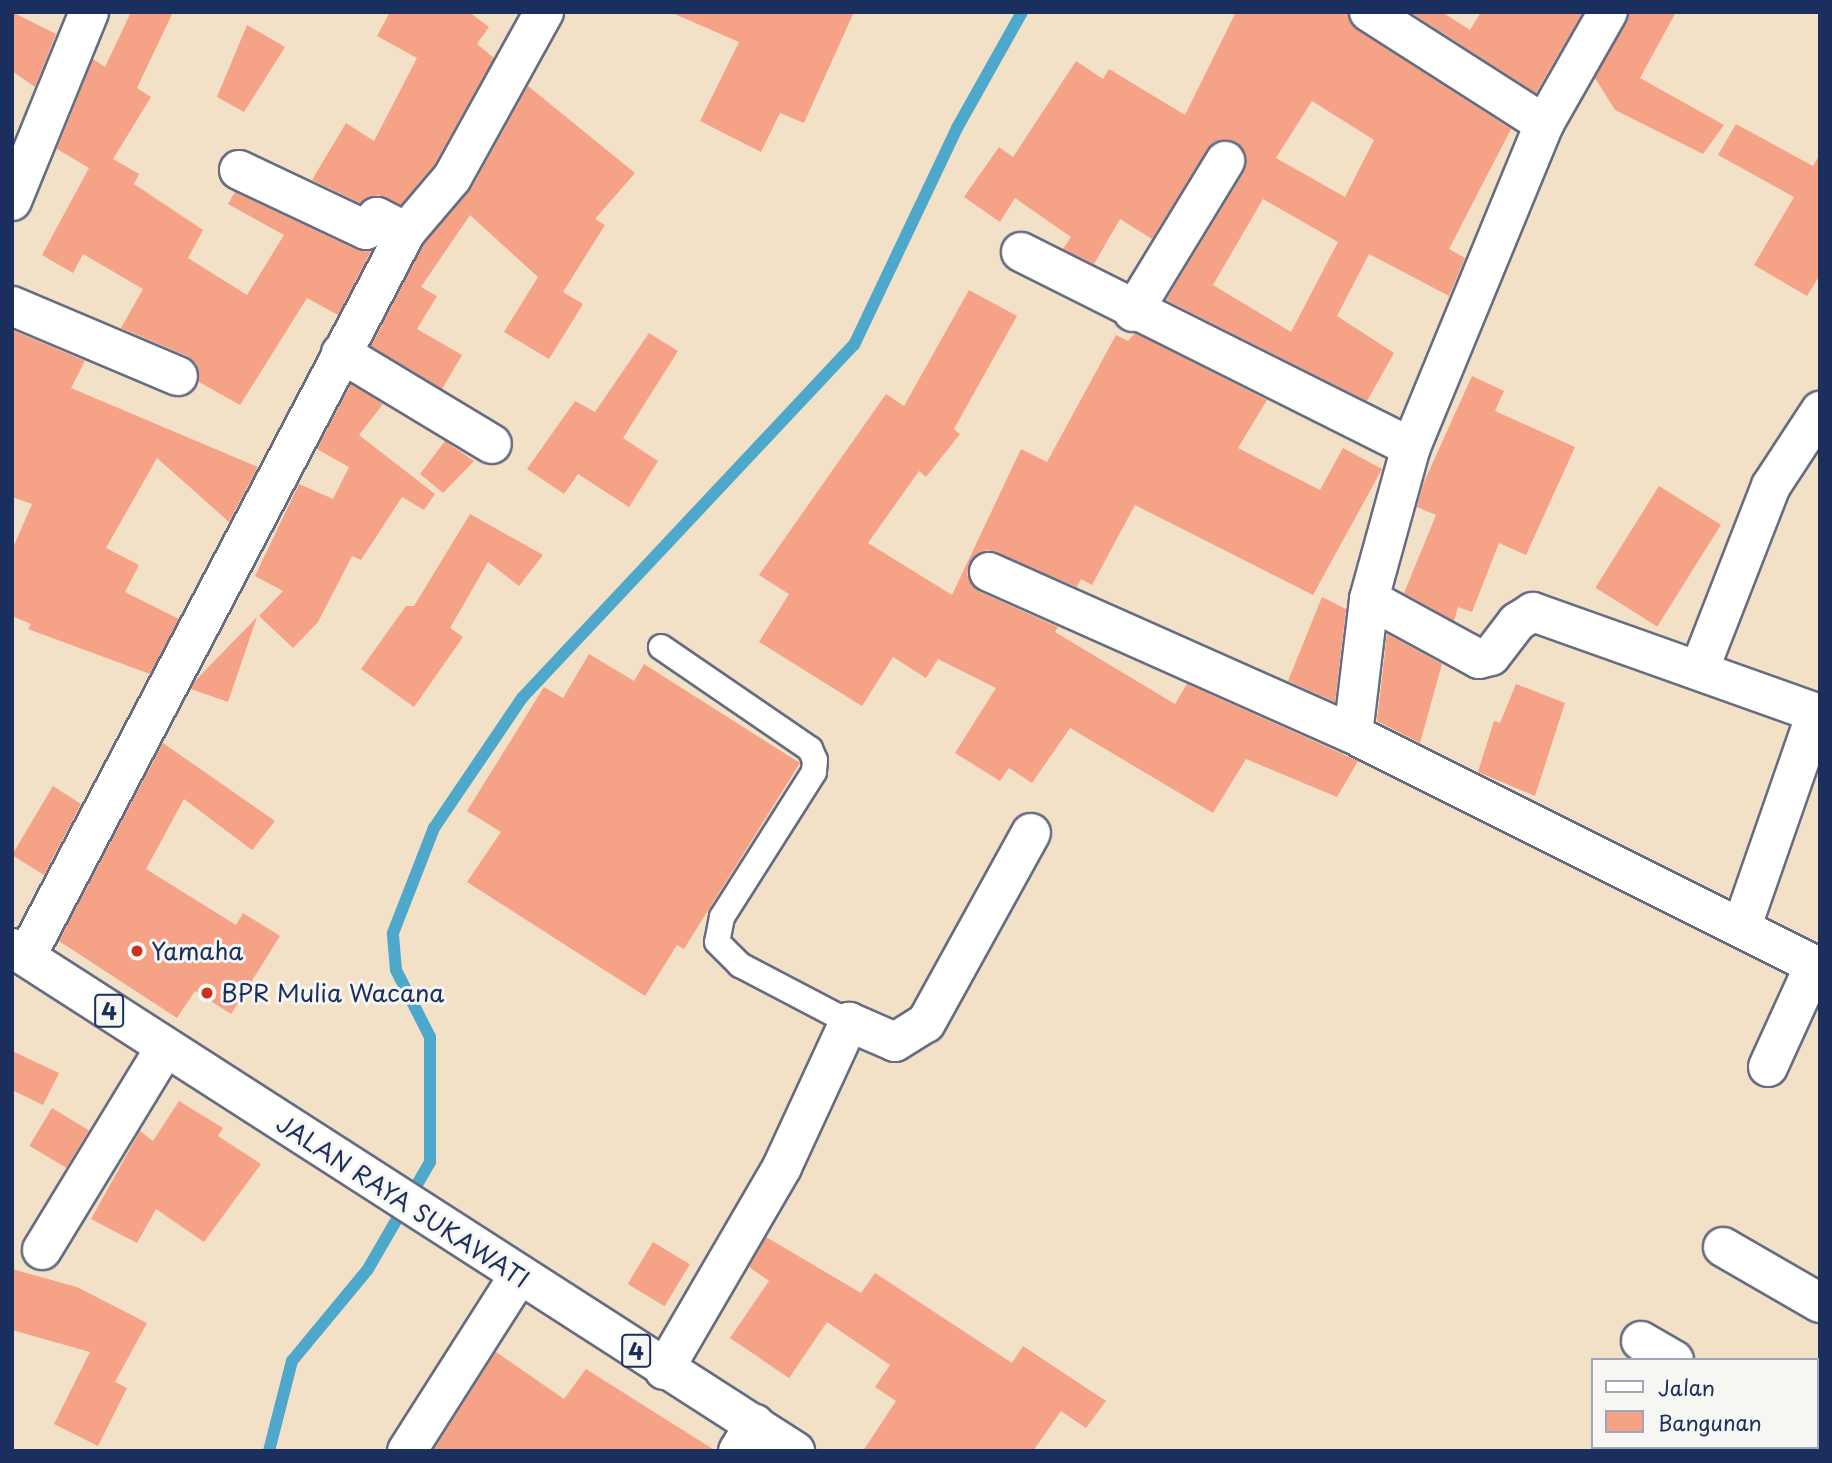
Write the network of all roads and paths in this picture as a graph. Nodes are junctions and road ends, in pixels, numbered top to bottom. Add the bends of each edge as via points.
1 (89, 12) edge
2 (544, 12) edge
3 (1369, 12) edge
4 (1608, 12) edge
5 (1544, 124) junction
6 (1225, 161) dead end
7 (239, 170) dead end
8 (12, 201) edge
9 (406, 232) junction
10 (1021, 252) dead end
11 (12, 306) edge
12 (1133, 312) junction
13 (341, 353) junction
14 (178, 376) dead end
15 (1820, 411) edge
16 (492, 444) dead end
17 (1411, 447) junction
18 (989, 572) dead end
19 (1369, 599) junction
20 (661, 647) dead end
21 (1700, 668) junction
22 (1818, 713) edge
23 (1353, 734) junction
24 (1031, 833) dead end
25 (1742, 926) junction
26 (19, 953) edge
27 (1817, 967) edge
28 (849, 1022) junction
29 (165, 1048) junction
30 (1768, 1067) dead end
31 (1723, 1247) dead end
32 (42, 1250) dead end
33 (518, 1277) junction
34 (1820, 1303) edge
35 (1641, 1341) dead end
36 (1671, 1358) edge
37 (664, 1370) junction
38 (747, 1438) edge
39 (407, 1451) edge
40 (795, 1451) edge

1 - 8 main road
2 - 9 main road via 452,178
3 - 5 main road
4 - 5 main road
5 - 17 main road
6 - 12 main road
7 - 9 main road via 366,230 377,217
9 - 13 main road
10 - 12 main road
11 - 14 main road
12 - 17 main road
13 - 16 main road
13 - 26 main road
15 - 21 main road via 1771,486
17 - 19 main road
18 - 23 main road
19 - 21 main road via 1479,659 1491,656 1517,622 1533,612
19 - 23 main road
20 - 28 lane via 810,749 814,772 722,917 717,942 740,965
21 - 22 main road
22 - 25 main road
23 - 25 main road
24 - 28 main road via 926,1023 895,1042
25 - 27 main road
26 - 29 main road, JALAN RAYA SUKAWATI / 4
27 - 30 main road
28 - 37 main road via 782,1167
29 - 32 main road
29 - 33 main road, JALAN RAYA SUKAWATI / 4
31 - 34 main road
33 - 37 main road, JALAN RAYA SUKAWATI / 4
33 - 39 main road
35 - 36 main road
37 - 38 main road, JALAN RAYA SUKAWATI / 4
38 - 40 main road, JALAN RAYA SUKAWATI / 4

